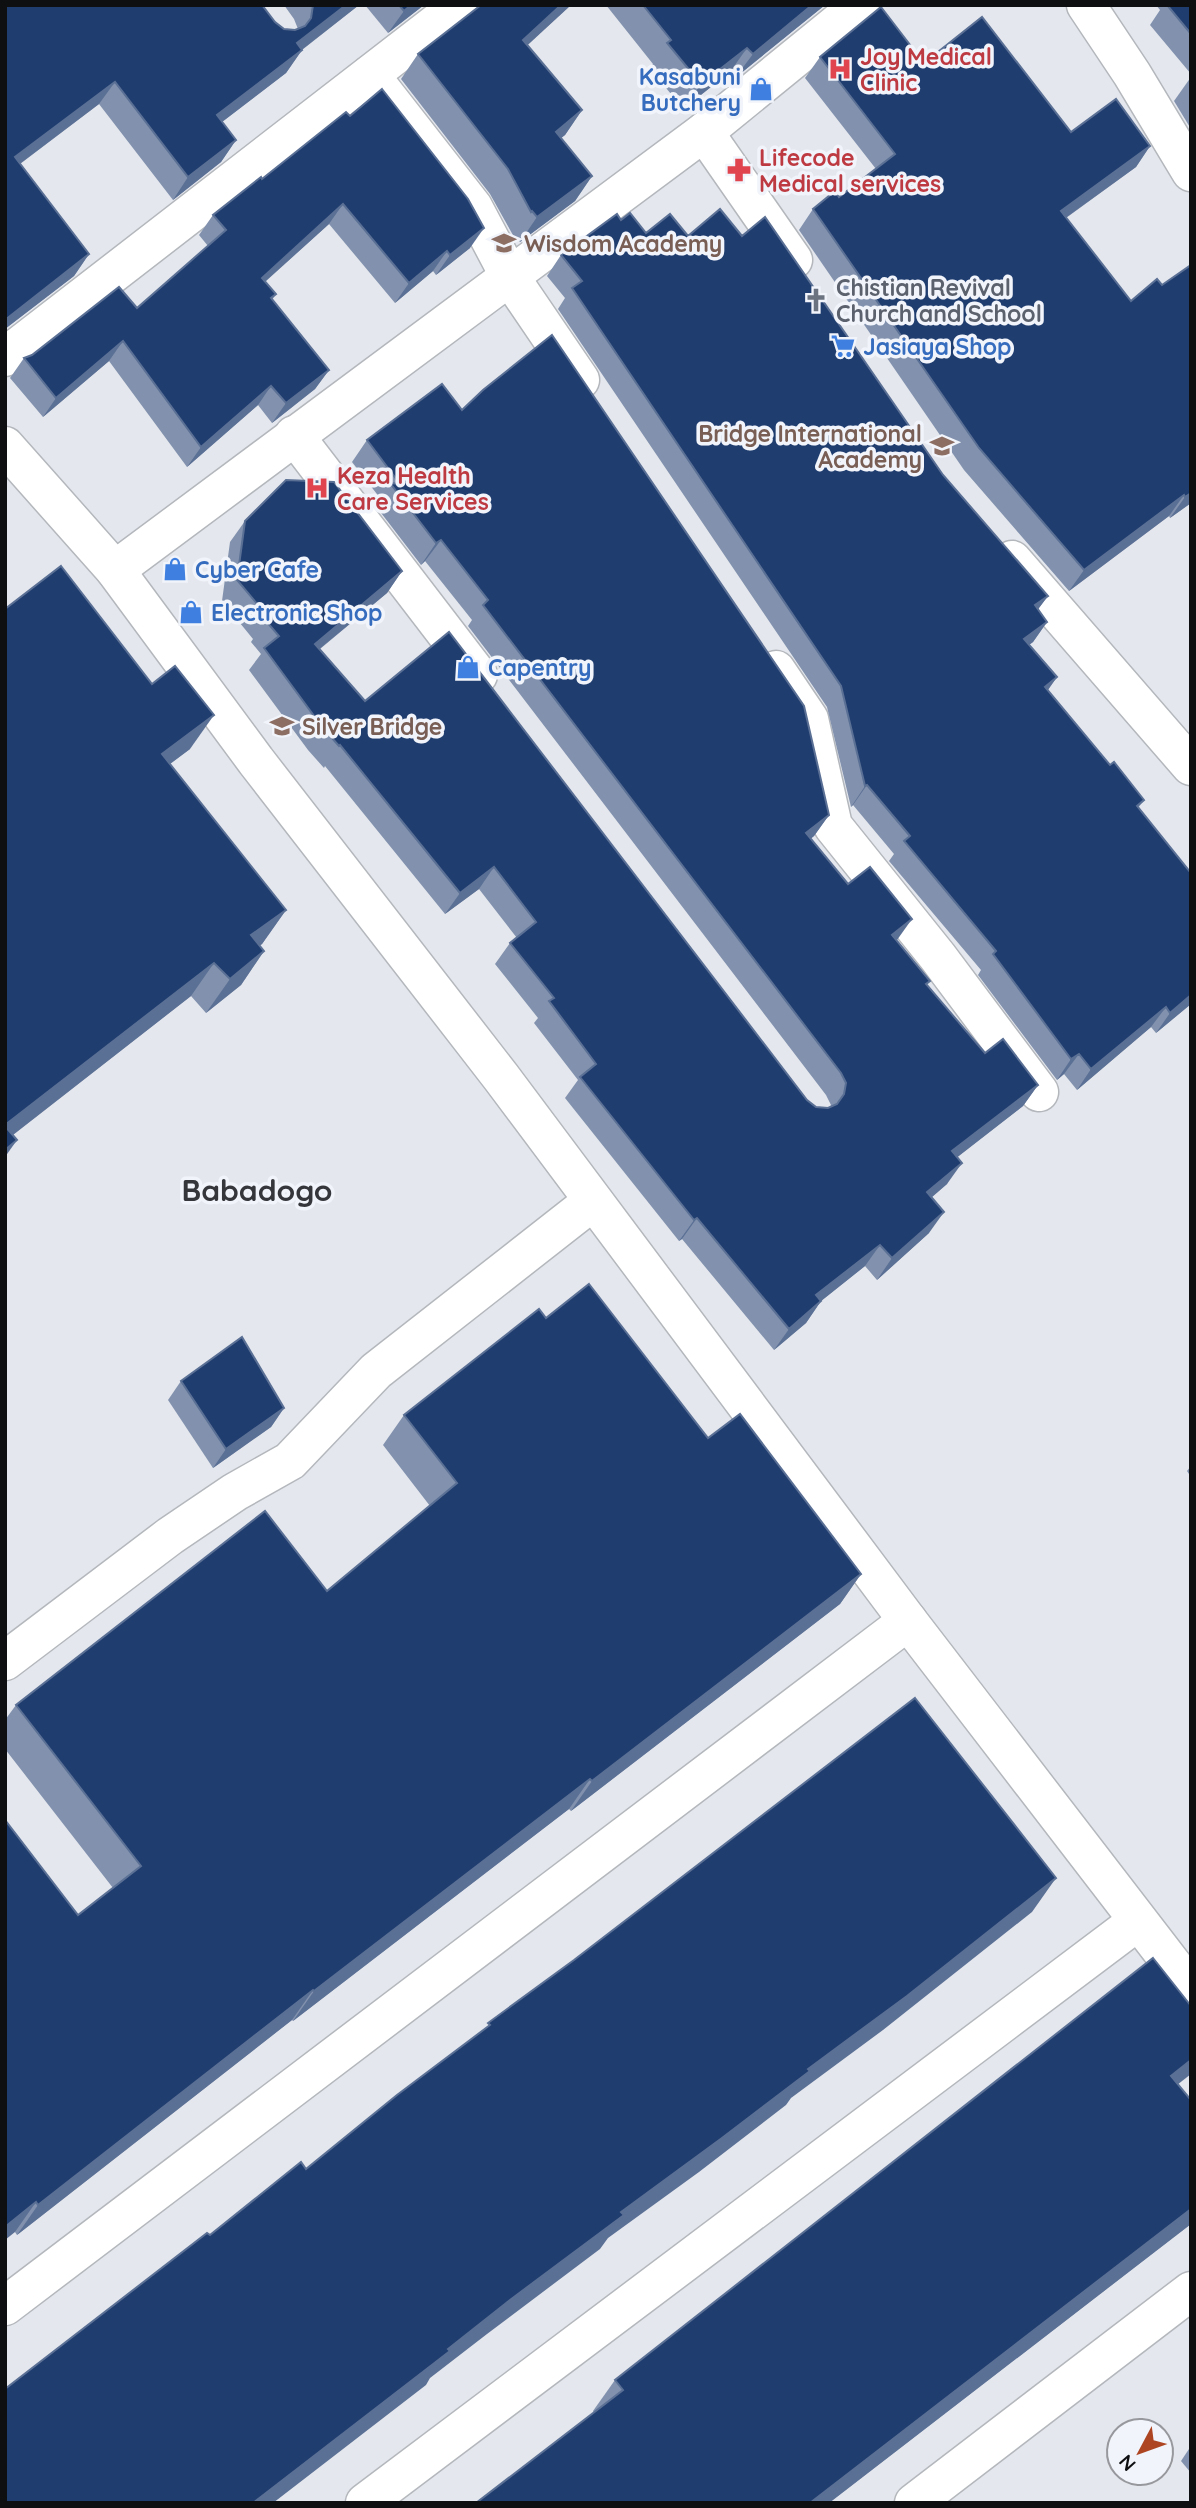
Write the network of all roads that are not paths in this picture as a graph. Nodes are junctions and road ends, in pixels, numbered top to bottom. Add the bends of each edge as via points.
1 (460, 5) edge
2 (860, 5) edge
3 (1086, 5) edge
4 (370, 75) junction
5 (704, 132) junction
6 (1191, 172) edge
7 (510, 277) junction
8 (813, 288) edge
9 (5, 357) edge
10 (602, 413) edge
11 (294, 435) junction
12 (5, 446) edge
13 (992, 536) edge
14 (115, 570) junction
15 (755, 640) edge
16 (497, 700) edge
17 (1191, 766) edge
18 (1039, 1092) edge
19 (593, 1201) junction
20 (908, 1621) junction
21 (5, 1661) edge
22 (1138, 1921) junction
23 (1191, 1989) edge
24 (1191, 2291) edge
25 (5, 2306) edge
26 (365, 2503) edge
27 (914, 2503) edge

1 - 4 street
2 - 5 street
3 - 6 street
4 - 7 street via 473,207
4 - 9 street
5 - 7 street
5 - 8 street
7 - 10 street
7 - 11 street
11 - 14 street
11 - 16 street
12 - 14 street
13 - 17 street
14 - 19 street
15 - 18 street via 809,719 833,826
19 - 20 street
19 - 21 street via 376,1371 290,1461 170,1536
20 - 22 street
20 - 25 street
22 - 23 street
22 - 26 street
24 - 27 street

